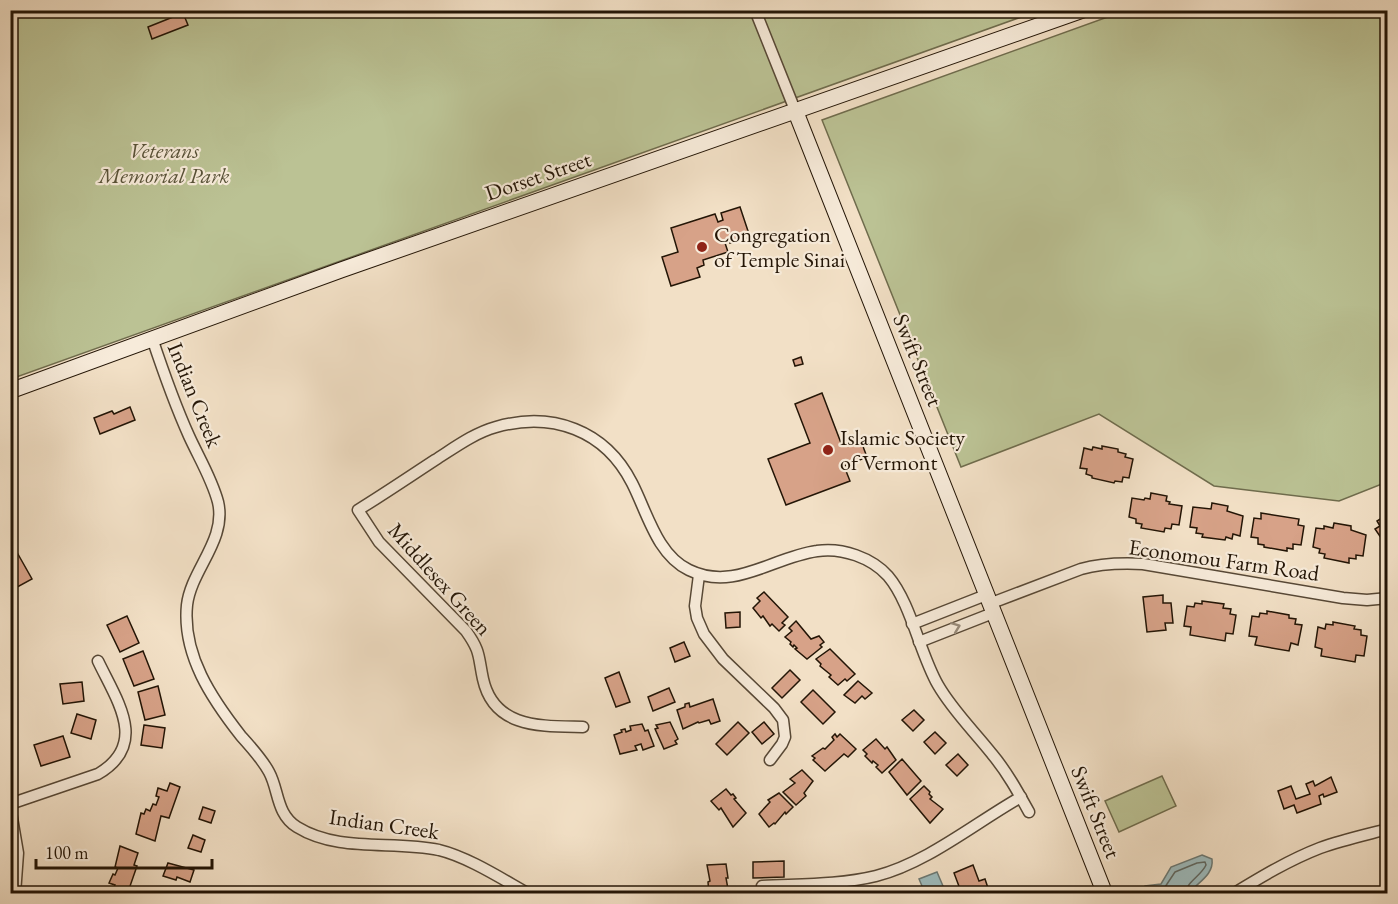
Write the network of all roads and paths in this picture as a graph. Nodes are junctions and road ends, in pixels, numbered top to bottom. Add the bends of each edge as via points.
1 (755, 10) edge
2 (1083, 10) edge
3 (795, 110) junction
4 (152, 338) junction
5 (10, 391) edge
6 (699, 574) junction
7 (1388, 598) edge
8 (989, 604) junction
9 (912, 624) junction
10 (919, 642) junction
11 (98, 661) dead end
12 (583, 727) dead end
13 (770, 759) dead end
14 (1021, 797) junction
15 (10, 805) edge
16 (1029, 812) dead end
17 (1388, 829) edge
18 (762, 886) dead end
19 (15, 894) edge
20 (529, 894) edge
21 (1105, 894) edge
22 (1233, 894) edge

1 - 3 street, Swift Street
2 - 3 street, Dorset Street
3 - 4 street, Dorset Street
3 - 8 street, Swift Street
4 - 5 street, Dorset Street
4 - 20 street, Indian Creek via 219,510 213,544 187,605 193,653 214,700 268,769 286,817 298,827 330,839 449,853
6 - 9 street via 714,578 739,576 808,553 840,551 882,570 896,587
6 - 12 street, Middlesex Green via 679,565 664,548 626,470 612,453 582,431 555,423 526,422 484,432 358,510 380,542 472,640 480,653 483,678 493,702 514,719 533,725
6 - 13 street via 695,606 704,634 783,720 785,737
7 - 8 street, Economou Farm Road via 1349,598 1122,563 1081,569
8 - 9 street
10 -> 8 street
8 - 21 street, Swift Street
9 - 10 street
10 - 14 street via 936,683
11 - 15 street via 123,716 126,738 118,759 98,774
14 - 16 street
14 - 18 street via 918,860 879,876 851,882
15 - 19 street via 18,853
17 - 22 street via 1315,851

